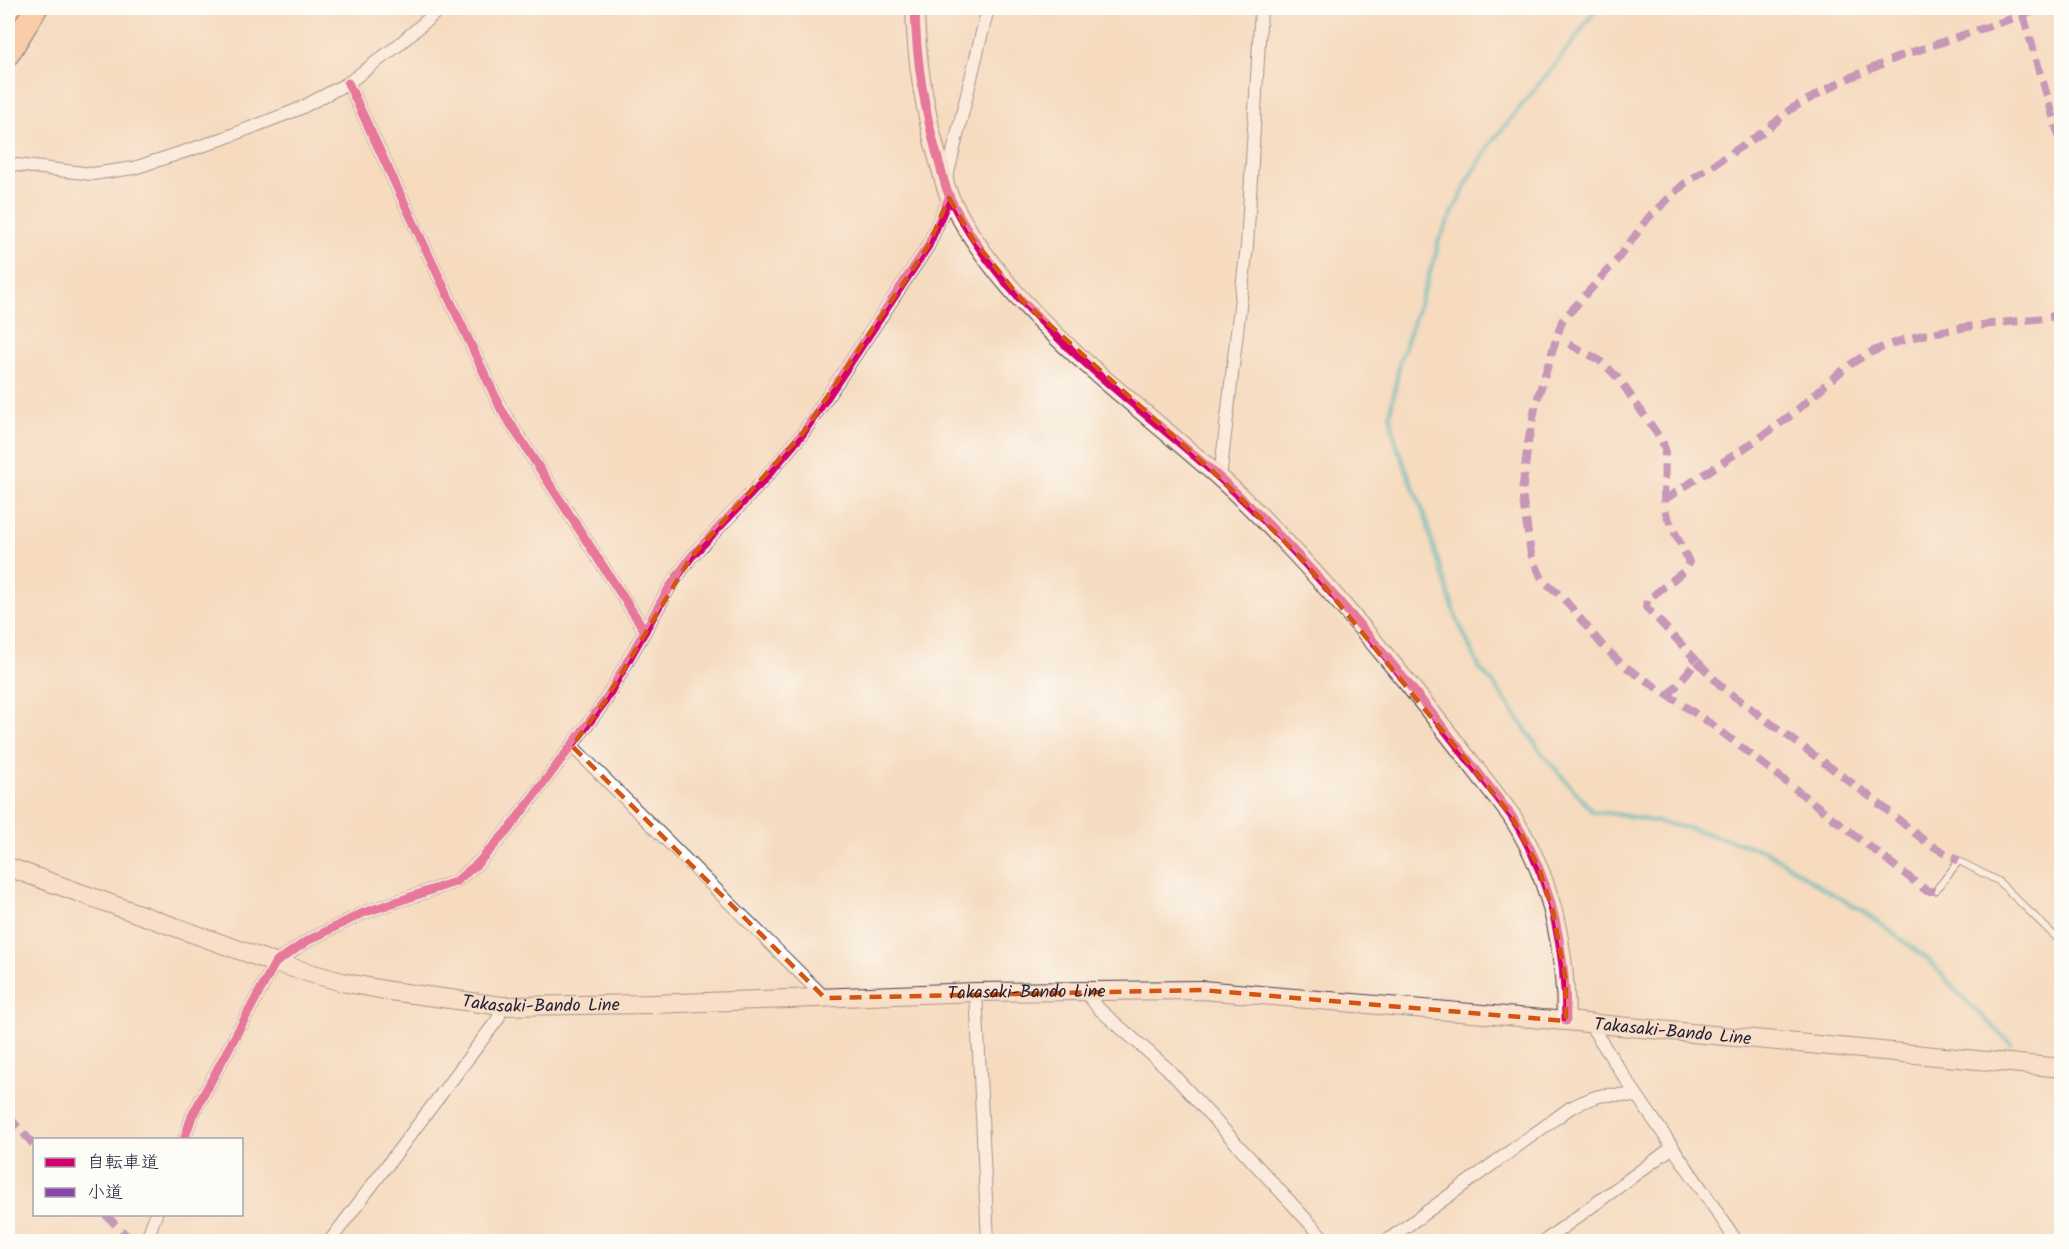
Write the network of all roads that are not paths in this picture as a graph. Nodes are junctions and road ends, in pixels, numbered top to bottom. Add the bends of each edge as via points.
1 (36, 8) edge
2 (441, 8) edge
3 (915, 8) edge
4 (988, 8) edge
5 (1260, 8) edge
6 (8, 54) edge
7 (348, 82) junction
8 (8, 164) edge
9 (947, 191) junction
10 (1220, 478) junction
11 (645, 631) junction
12 (572, 746) junction
13 (8, 867) edge
14 (1935, 891) dead end
15 (2061, 943) edge
16 (275, 963) junction
17 (1085, 990) junction
18 (976, 992) junction
19 (825, 998) junction
20 (502, 1006) junction
21 (1566, 1021) junction
22 (1590, 1024) junction
23 (2061, 1068) edge
24 (1637, 1097) junction
25 (185, 1138) edge
26 (1673, 1147) junction
27 (156, 1216) edge
28 (146, 1242) edge
29 (329, 1242) edge
30 (988, 1242) edge
31 (1327, 1242) edge
32 (1385, 1242) edge
33 (1543, 1242) edge
34 (1737, 1242) edge

1 - 6 highway
2 - 7 street
3 - 9 main road via 927,123
4 - 9 street
5 - 10 street via 1247,246
7 - 8 street via 298,109 134,168 92,174
7 - 11 street via 501,409
9 - 10 main road via 974,241 1022,300 1073,350
9 - 11 street via 928,246 803,433 691,557
10 - 21 main road via 1303,560 1371,639 1480,774 1524,836 1553,912 1566,981
11 - 12 street via 605,701
12 - 16 street via 509,829 461,878 363,913 307,941
12 - 19 street
13 - 16 main road, Takasaki-Bando Line
14 - 15 lane via 1959,861 1998,881
16 - 20 main road, Takasaki-Bando Line via 390,992
16 - 25 street via 192,1116
17 - 18 main road, Takasaki-Bando Line
17 - 21 main road, Takasaki-Bando Line via 1202,990
17 - 31 street via 1099,1009 1167,1068
18 - 19 main road, Takasaki-Bando Line
18 - 30 street
19 - 20 main road, Takasaki-Bando Line
20 - 29 street via 498,1019
21 - 22 main road, Takasaki-Bando Line
22 - 23 main road, Takasaki-Bando Line
22 - 24 street
24 - 26 street
24 - 32 street via 1613,1093 1593,1096 1570,1108
26 - 33 street
26 - 34 street
27 - 28 street

